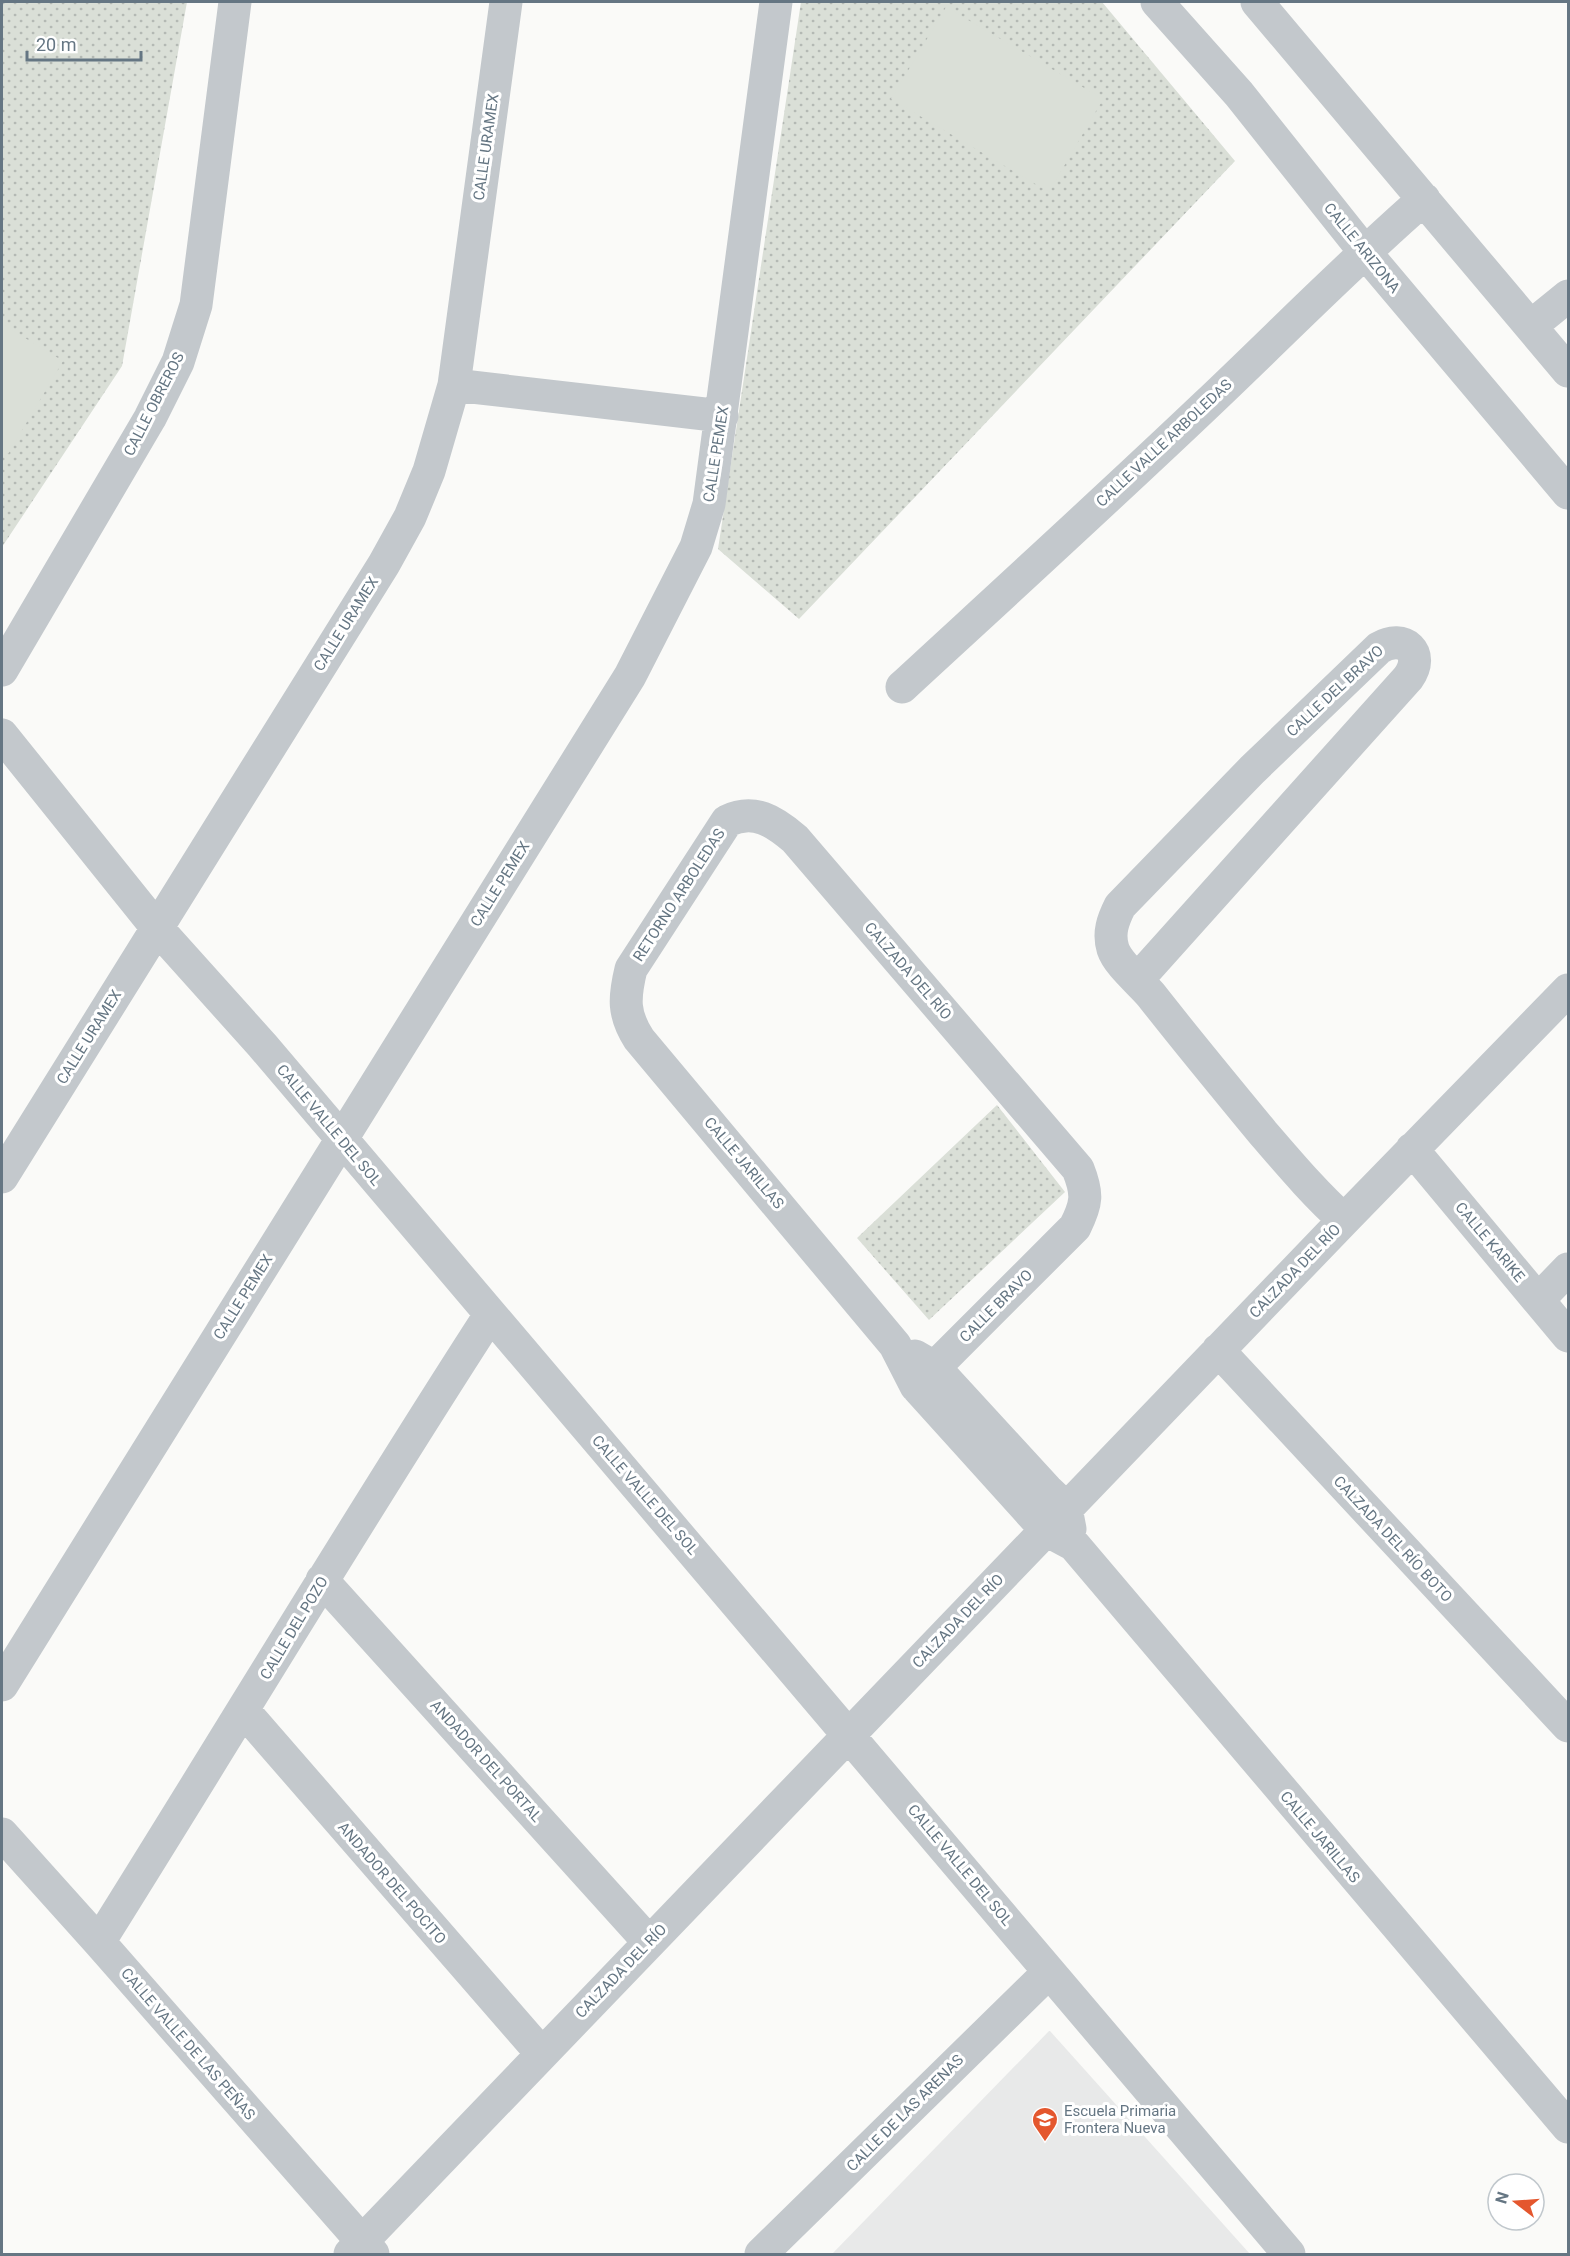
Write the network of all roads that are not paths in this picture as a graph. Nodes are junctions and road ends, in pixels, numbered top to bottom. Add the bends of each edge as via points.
1 (235, 2) edge
2 (506, 2) edge
3 (776, 2) edge
4 (1157, 2) edge
5 (1257, 2) edge
6 (1424, 199) junction
7 (1364, 251) junction
8 (1569, 296) edge
9 (1531, 326) junction
10 (1569, 372) edge
11 (454, 385) junction
12 (722, 416) junction
13 (1569, 493) edge
14 (2, 670) edge
15 (902, 687) dead end
16 (2, 735) edge
17 (727, 821) joint
18 (157, 928) junction
19 (631, 969) joint
20 (1138, 979) junction
21 (1569, 990) edge
22 (340, 1139) junction
23 (1412, 1149) junction
24 (2, 1177) edge
25 (1344, 1220) junction
26 (1075, 1227) joint
27 (1569, 1269) edge
28 (1538, 1300) junction
29 (490, 1315) junction
30 (1569, 1335) edge
31 (1218, 1350) junction
32 (925, 1376) junction
33 (1062, 1528) junction
34 (322, 1580) junction
35 (2, 1684) edge
36 (244, 1711) junction
37 (1569, 1726) edge
38 (849, 1734) junction
39 (2, 1834) edge
40 (99, 1942) junction
41 (649, 1942) junction
42 (1049, 1972) junction
43 (542, 2054) junction
44 (1569, 2127) edge
45 (362, 2250) edge
46 (761, 2254) edge
47 (1289, 2254) edge

1 - 14 street, CALLE OBREROS via 196,305 178,362 150,418
2 - 11 street, CALLE URAMEX
3 - 12 street, CALLE PEMEX
4 - 7 street, CALLE ARIZONA via 1239,94
5 - 6 street
6 - 7 street, CALLE VALLE ARBOLEDAS
6 - 9 street
7 - 13 street, CALLE ARIZONA
7 - 15 street, CALLE VALLE ARBOLEDAS via 1162,446
8 - 9 street
9 - 10 street
11 - 12 street
11 - 18 street, CALLE URAMEX via 429,471 410,517
12 - 22 street, CALLE PEMEX via 709,504 696,547 630,676
16 - 18 street, CALLE VALLE DEL SOL
17 - 19 street, RETORNO ARBOLEDAS
17 - 26 street, CALZADA DEL RÍO via 740,815 755,815 795,839 1078,1169 1086,1197
18 - 22 street, CALLE VALLE DEL SOL
18 - 24 street, CALLE URAMEX
19 - 32 street, CALLE JARILLAS via 625,1004 629,1024 639,1039
20 - 20 street, CALLE DEL BRAVO via 1408,678 1416,659 1411,649 1399,642 1379,648 1252,770 1120,906 1111,924 1111,939 1119,960
20 - 25 street, CALLE DEL BRAVO via 1288,1162
21 - 23 street, CALZADA DEL RÍO
22 - 29 street, CALLE VALLE DEL SOL
22 - 35 street, CALLE PEMEX
23 - 25 street, CALZADA DEL RÍO
23 - 28 street, CALLE KARIKE
25 - 31 street, CALZADA DEL RÍO
26 - 32 street, CALLE BRAVO
27 - 28 street
28 - 30 street, CALLE KARIKE
29 - 34 street, CALLE DEL POZO
29 - 38 street, CALLE VALLE DEL SOL
31 - 33 street, CALZADA DEL RÍO
31 - 37 street, CALZADA DEL RÍO BOTO
32 - 33 street, CALLE JARILLAS
33 - 38 street, CALZADA DEL RÍO
33 - 44 street, CALLE JARILLAS
34 - 36 street, CALLE DEL POZO
34 - 41 street, ANDADOR DEL PORTAL
36 - 40 street, CALLE DEL POZO
36 - 43 street, ANDADOR DEL POCITO
38 - 41 street, CALZADA DEL RÍO
38 - 42 street, CALLE VALLE DEL SOL
39 - 40 street, CALLE VALLE DE LAS PEÑAS
40 - 45 street, CALLE VALLE DE LAS PEÑAS
41 - 43 street, CALZADA DEL RÍO
42 - 46 street, CALLE DE LAS ARENAS
42 - 47 street, CALLE VALLE DEL SOL
43 - 45 street, CALZADA DEL RÍO

